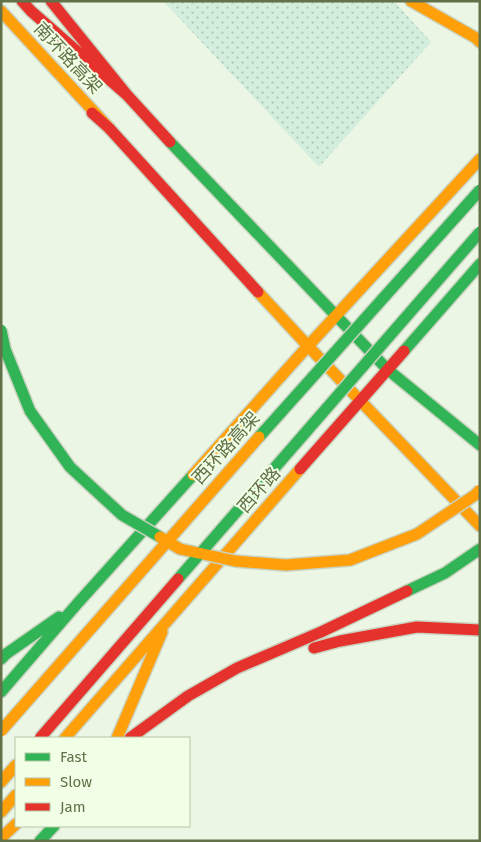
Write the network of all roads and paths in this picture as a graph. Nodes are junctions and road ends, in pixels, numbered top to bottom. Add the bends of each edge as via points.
1 (22, 1) edge
2 (51, 1) edge
3 (410, 1) edge
4 (1, 11) edge
5 (480, 42) edge
6 (23, 51) dead end
7 (127, 95) junction
8 (109, 128) junction
9 (480, 160) edge
10 (480, 190) edge
11 (480, 232) edge
12 (480, 264) edge
13 (336, 316) junction
14 (1, 330) edge
15 (308, 346) junction
16 (387, 369) junction
17 (360, 401) junction
18 (480, 445) edge
19 (480, 490) edge
20 (447, 492) junction
21 (480, 526) edge
22 (480, 537) edge
23 (480, 549) edge
24 (78, 604) junction
25 (165, 624) junction
26 (480, 630) edge
27 (1, 659) edge
28 (237, 668) junction
29 (1, 692) edge
30 (1, 731) edge
31 (41, 737) edge
32 (66, 737) edge
33 (116, 737) edge
34 (131, 737) edge
35 (15, 766) edge
36 (1, 782) edge
37 (15, 795) edge
38 (1, 812) edge
39 (15, 825) edge
40 (53, 827) edge
41 (1, 838) edge
42 (40, 841) edge

1 - 7 main road, 南环路高架
2 - 7 main road
3 - 5 main road
4 - 8 main road, 南环路高架
6 - 8 main road
7 - 13 main road
8 - 15 main road
9 - 13 main road
10 - 30 main road, 西环路高架, bridge
11 - 31 main road, bridge
12 - 16 main road, 西环路
13 - 15 main road
13 - 16 main road
14 - 19 main road, bridge via 30,411 70,467 122,515 180,548 235,561 286,565 350,560 417,534
15 - 17 main road
15 - 24 main road
16 - 17 main road, 西环路
16 - 18 main road
17 - 20 main road
17 - 25 main road, 西环路
20 - 21 main road
20 - 22 main road
23 - 28 main road via 445,573
24 - 27 main road
24 - 29 main road
25 - 32 main road, 西环路
25 - 33 main road
26 - 28 main road via 417,627 340,641
28 - 34 main road via 188,696
35 - 36 main road
37 - 38 main road
39 - 41 main road
40 - 42 main road

